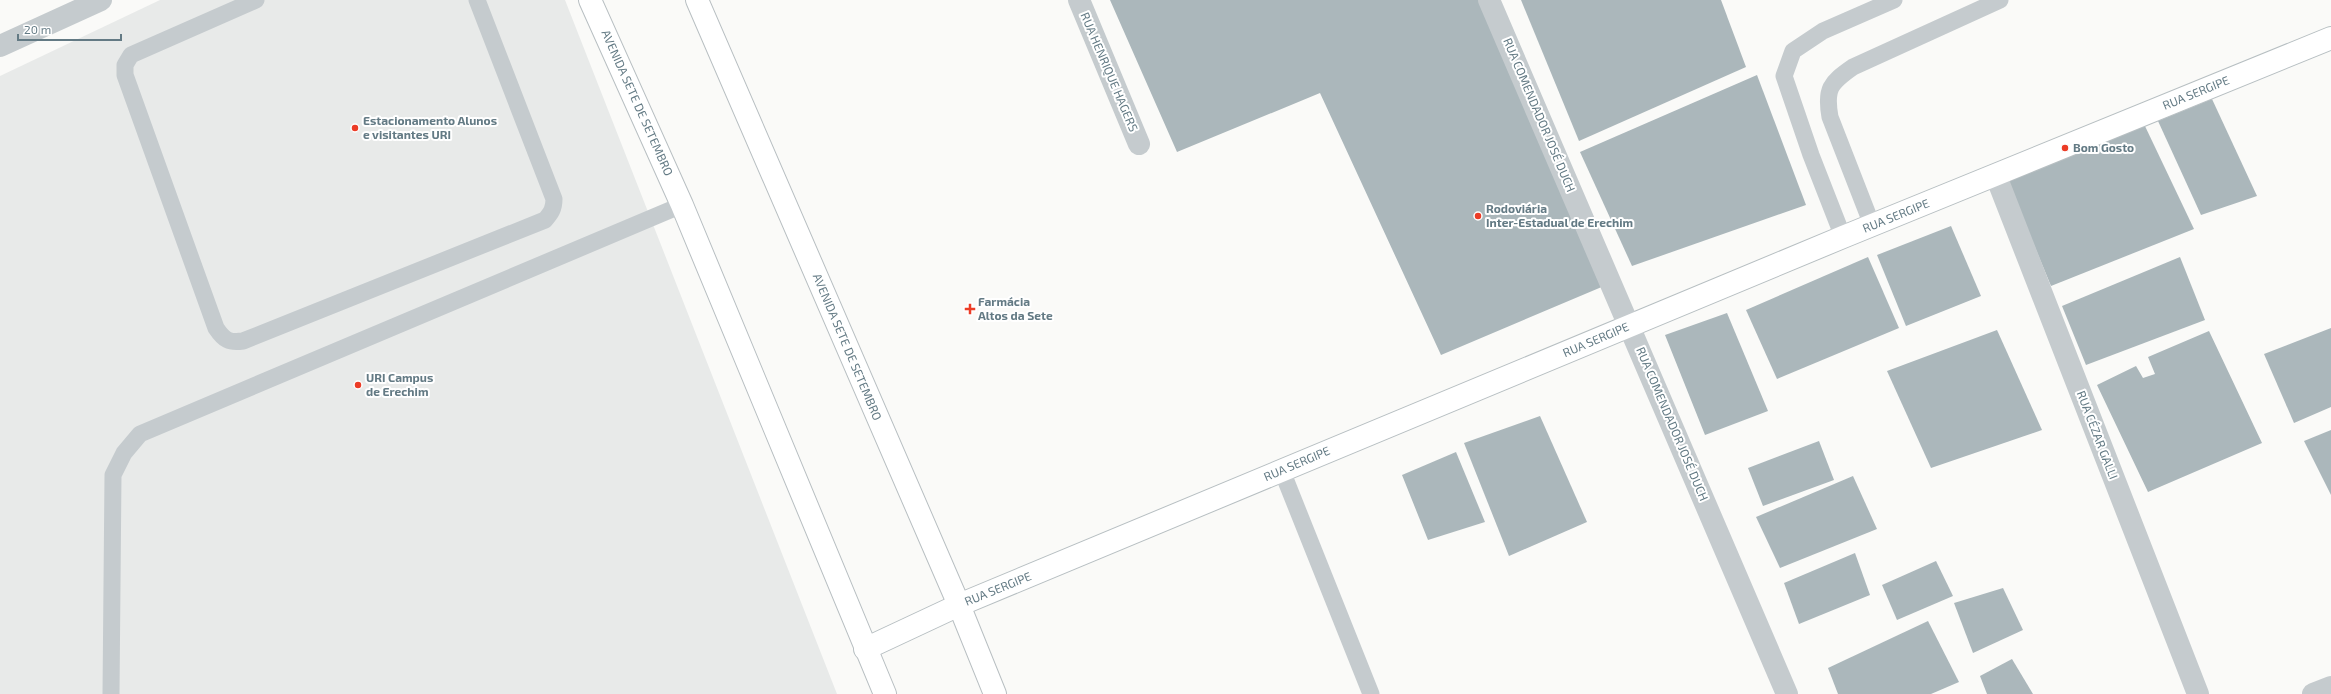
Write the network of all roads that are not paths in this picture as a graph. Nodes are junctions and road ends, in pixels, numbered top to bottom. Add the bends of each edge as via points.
1 (101, 0) edge
2 (256, 0) edge
3 (477, 0) edge
4 (590, 0) edge
5 (697, 0) edge
6 (1079, 0) edge
7 (1489, 0) edge
8 (1894, 0) edge
9 (2000, 0) edge
10 (2331, 38) edge
11 (0, 46) edge
12 (1139, 144) dead end
13 (1996, 176) junction
14 (682, 205) junction
15 (1872, 225) junction
16 (1843, 237) junction
17 (1630, 325) junction
18 (1282, 470) junction
19 (958, 605) junction
20 (865, 649) junction
21 (2331, 686) edge
22 (111, 694) edge
23 (885, 694) edge
24 (995, 694) edge
25 (1371, 694) edge
26 (1787, 694) edge
27 (2198, 694) edge
28 (2313, 694) edge

1 - 11 street
2 - 3 lane via 131,55 125,65 125,75 216,328 223,338 232,342 243,341 384,286 545,220 551,213 554,199
4 - 14 main road, AVENIDA SETE DE SETEMBRO
5 - 19 main road, AVENIDA SETE DE SETEMBRO
6 - 12 street, RUA HENRIQUE HAGERS
7 - 17 street, RUA COMENDADOR JOSÉ DUCH
8 - 16 lane via 1823,31 1799,47 1794,51 1784,76
9 - 15 lane via 1853,67 1834,81 1827,101 1830,117
10 - 13 main road, RUA SERGIPE
13 - 15 main road, RUA SERGIPE
13 - 27 street, RUA CÉZAR GALLI
14 - 20 main road, AVENIDA SETE DE SETEMBRO
14 - 22 lane via 140,434 124,453 113,475
15 - 16 main road, RUA SERGIPE
16 - 17 main road, RUA SERGIPE
17 - 18 main road, RUA SERGIPE
17 - 26 street, RUA COMENDADOR JOSÉ DUCH
18 - 19 main road, RUA SERGIPE
18 - 25 lane
19 - 20 main road, RUA SERGIPE
19 - 24 main road, AVENIDA SETE DE SETEMBRO
20 - 23 main road, AVENIDA SETE DE SETEMBRO
21 - 28 street

